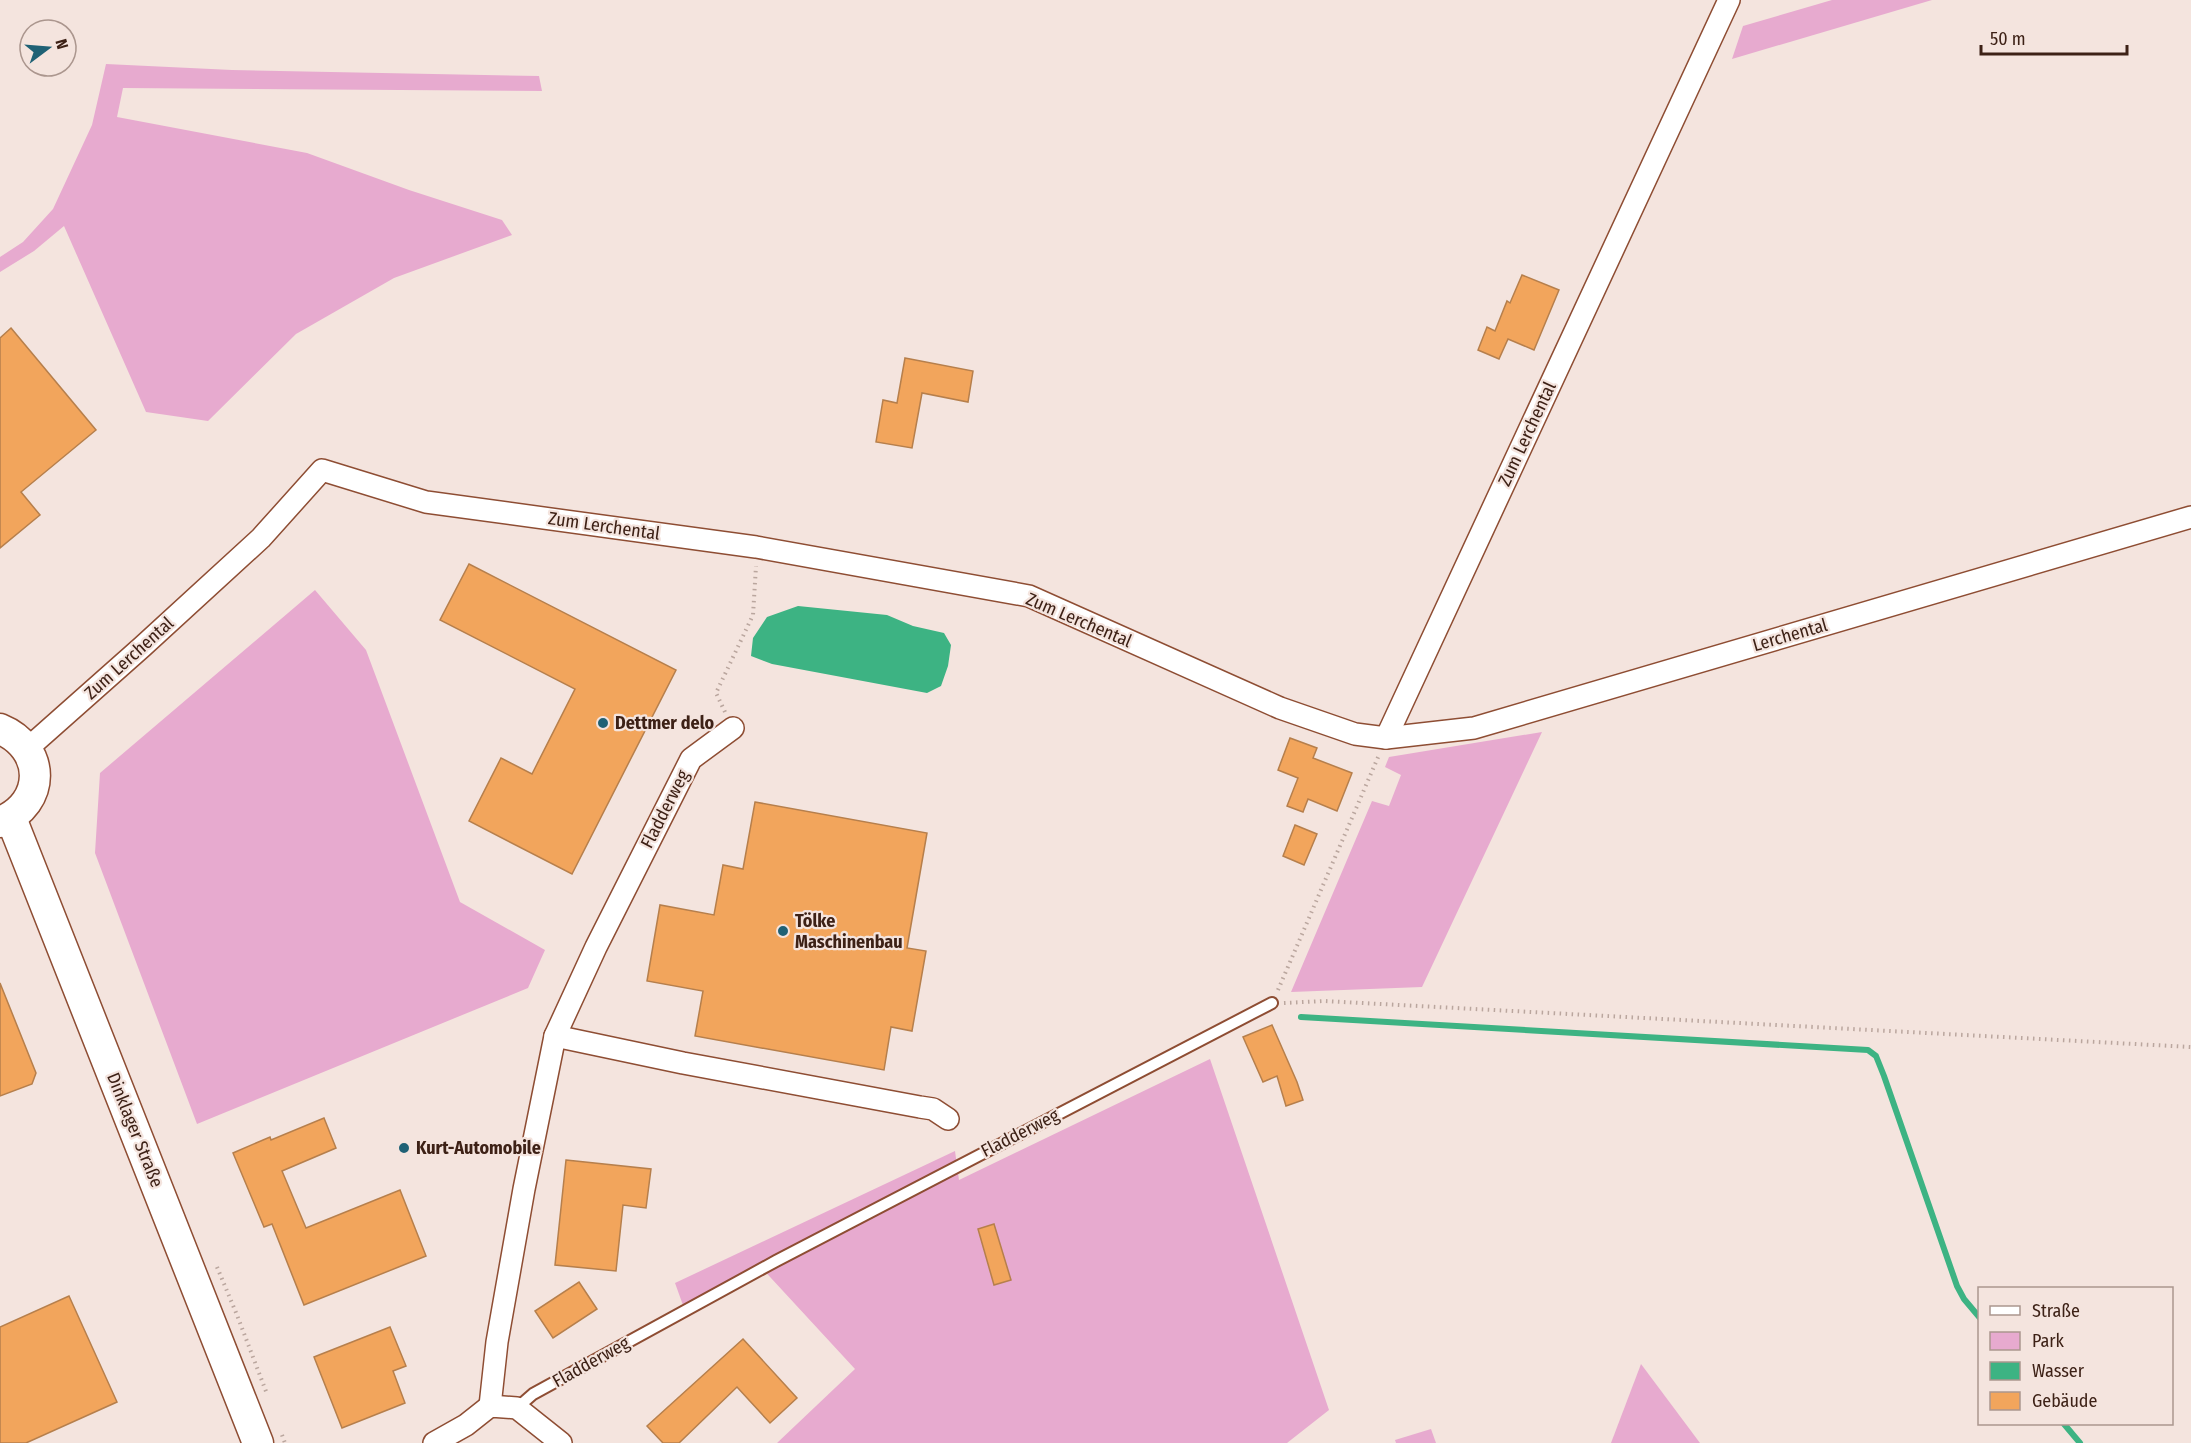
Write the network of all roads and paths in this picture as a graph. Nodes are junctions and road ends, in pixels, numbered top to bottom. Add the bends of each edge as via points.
1 (1729, 0) edge
2 (2191, 516) edge
3 (756, 547) junction
4 (733, 728) joint
5 (0, 729) edge
6 (1386, 738) junction
7 (27, 748) junction
8 (5, 820) edge
9 (1272, 1003) junction
10 (555, 1036) junction
11 (2191, 1047) edge
12 (948, 1119) dead end
13 (214, 1260) dead end
14 (270, 1400) dead end
15 (490, 1406) junction
16 (517, 1408) junction
17 (270, 1438) edge
18 (285, 1443) edge
19 (434, 1443) edge
20 (561, 1443) edge

1 - 6 street, Zum Lerchental
2 - 6 street, Lerchental via 1474,728
3 - 4 path via 753,615 716,693
3 - 6 street, Zum Lerchental via 1029,596 1280,708 1355,734
3 - 7 street, Zum Lerchental via 426,502 322,470 261,538
4 - 10 street, Fladderweg via 691,759
5 - 7 main road
6 - 9 path
7 - 8 main road via 34,763 32,794 23,808
8 - 17 main road, Dinklager Straße
9 - 11 path via 1324,1001
9 - 16 lane, Fladderweg via 776,1261 533,1394
10 - 12 street via 933,1109
10 - 15 street, Fladderweg via 497,1342
13 - 14 path
15 - 16 street
15 - 19 street
16 - 20 street
17 - 18 path

